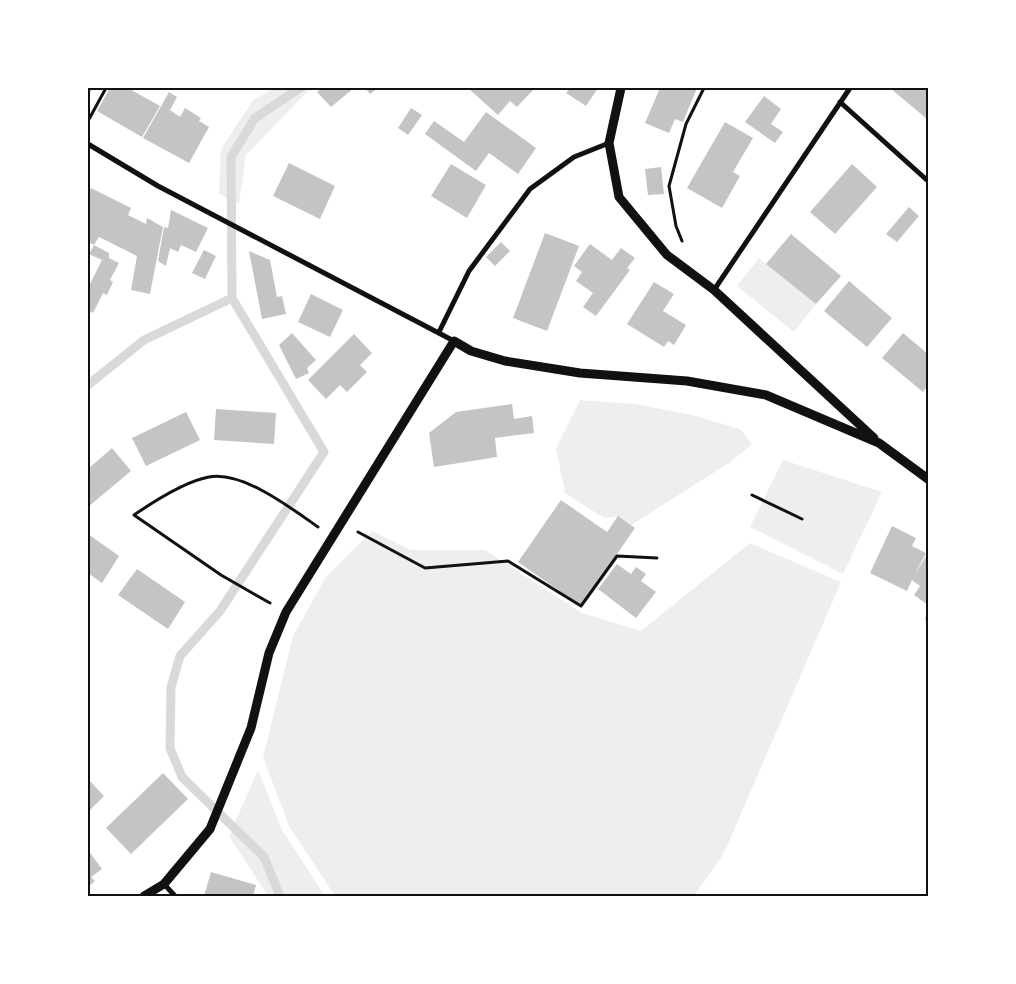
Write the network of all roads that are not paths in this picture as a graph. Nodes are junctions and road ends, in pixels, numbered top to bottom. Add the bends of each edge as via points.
1 (621, 88) edge
2 (850, 88) edge
3 (840, 102) junction
4 (609, 143) junction
5 (88, 144) edge
6 (928, 181) edge
7 (714, 290) junction
8 (439, 332) junction
9 (454, 341) junction
10 (879, 443) junction
11 (928, 479) edge
12 (164, 884) junction
13 (144, 896) edge
14 (175, 896) edge

1 - 4 street
2 - 3 street
3 - 6 street
3 - 7 street
4 - 7 street via 619,197 667,255
4 - 8 street via 574,157 530,189 468,271
5 - 8 street via 158,186
7 - 10 street
8 - 9 street
9 - 10 street via 505,361 580,373 687,381 766,395
9 - 12 street via 286,612 269,652 251,728 210,829
10 - 11 street
12 - 13 street
12 - 14 street

